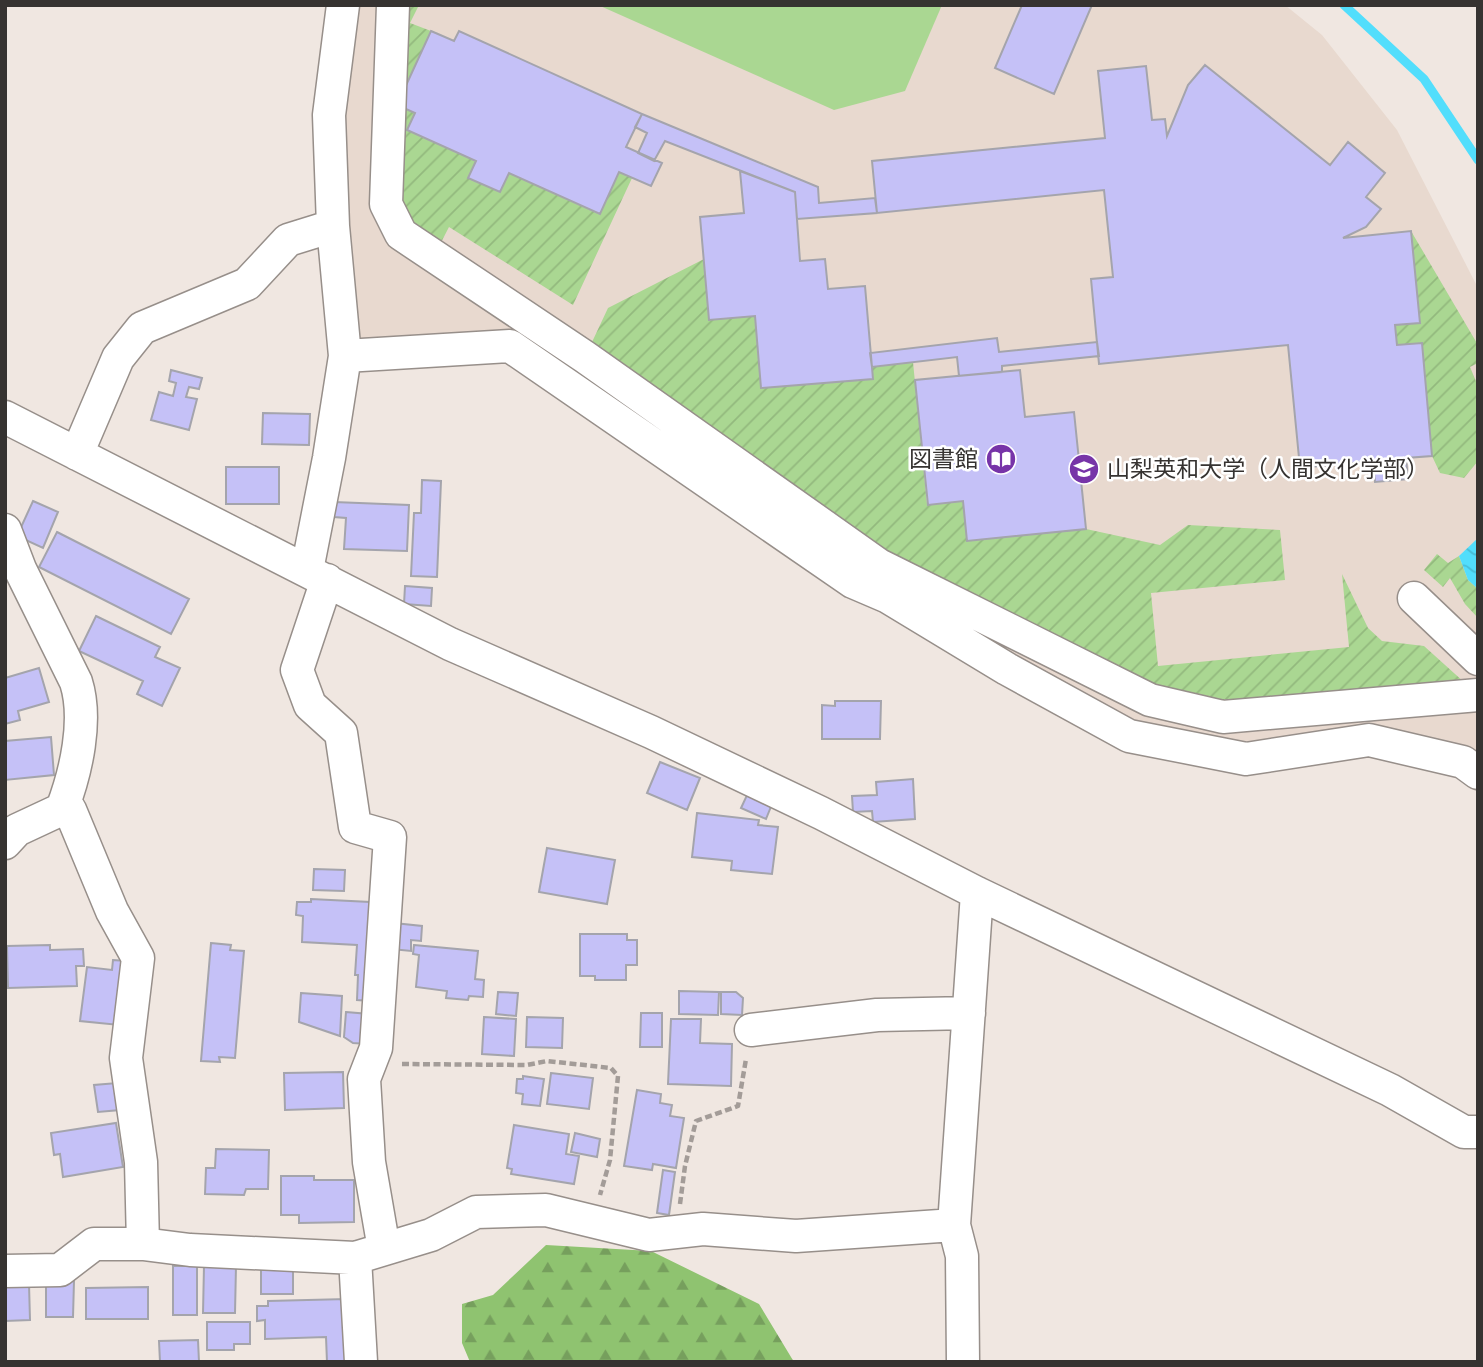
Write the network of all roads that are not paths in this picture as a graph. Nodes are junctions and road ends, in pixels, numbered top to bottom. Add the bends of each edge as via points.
1 (343, 5) edge
2 (393, 5) edge
3 (333, 226) junction
4 (345, 356) junction
5 (5, 417) edge
6 (77, 454) junction
7 (5, 530) edge
8 (317, 575) junction
9 (1414, 598) dead end
10 (1478, 659) edge
11 (1478, 695) edge
12 (1478, 773) edge
13 (62, 810) junction
14 (5, 843) edge
15 (977, 892) junction
16 (969, 1013) junction
17 (751, 1030) road end
18 (1478, 1132) edge
19 (954, 1225) junction
20 (144, 1244) junction
21 (370, 1253) junction
22 (5, 1271) edge
23 (361, 1362) edge
24 (964, 1362) edge

1 - 3 street via 329,115
2 - 11 street via 386,204 401,234 879,565 1150,699 1223,717
3 - 4 street
3 - 6 street via 288,240 247,284 142,328 118,358
4 - 8 street
4 - 12 street via 510,346 853,582 888,597 1129,736 1246,759 1369,740 1463,762
5 - 6 street
6 - 8 street
7 - 13 street via 82,699 75,774
8 - 15 street via 450,644 651,732
8 - 21 street via 297,670 310,705 341,733 355,827 390,837 376,1048 364,1079
9 - 10 street
13 - 14 street via 17,830
13 - 20 street via 71,810 112,911 138,958 126,1058 141,1162
15 - 16 street
15 - 18 street via 1390,1090 1464,1132
16 - 17 street via 877,1015
16 - 19 street
19 - 21 street via 796,1236 703,1229 649,1235 546,1210 477,1212 431,1235
19 - 24 street via 962,1256
20 - 21 street via 190,1250
20 - 22 street via 94,1244 61,1270
21 - 23 street

